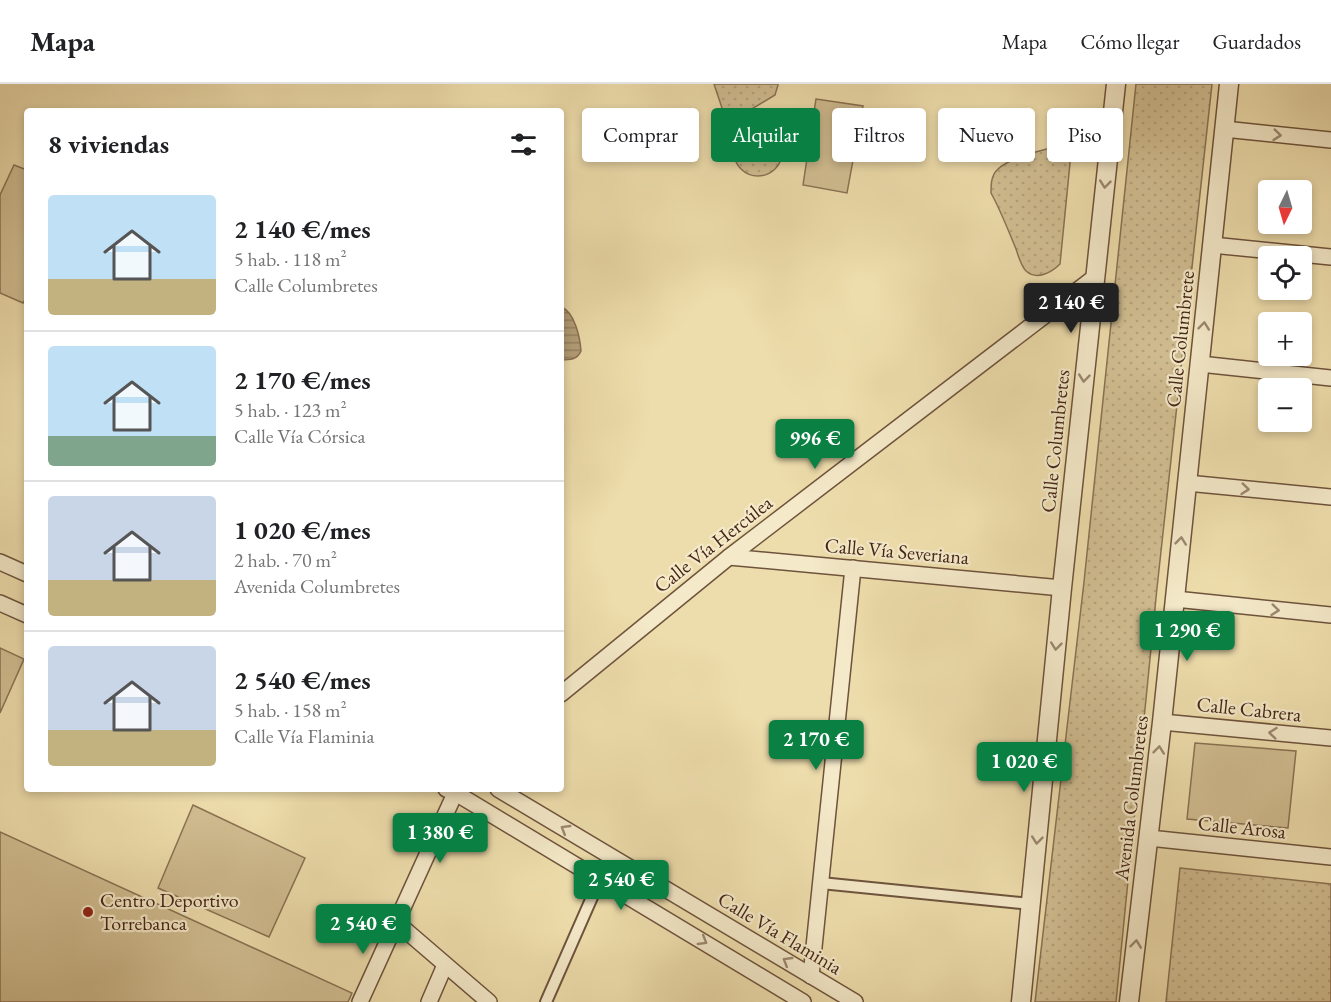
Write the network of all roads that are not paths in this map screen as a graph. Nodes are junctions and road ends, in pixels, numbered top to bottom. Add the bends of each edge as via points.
1 (1116, 84) edge
2 (1229, 84) edge
3 (1224, 129) junction
4 (1331, 140) edge
5 (1212, 245) junction
6 (1331, 257) edge
7 (1095, 277) junction
8 (1200, 364) junction
9 (1331, 378) edge
10 (1187, 483) junction
11 (1331, 497) edge
12 (729, 557) junction
13 (0, 562) edge
14 (853, 568) junction
15 (24, 573) edge
16 (1062, 588) junction
17 (1175, 599) junction
18 (0, 603) edge
19 (24, 614) edge
20 (1331, 615) edge
21 (564, 692) edge
22 (1162, 722) junction
23 (1331, 738) edge
24 (451, 792) edge
25 (455, 792) edge
26 (503, 792) edge
27 (1149, 838) junction
28 (1331, 857) edge
29 (600, 879) junction
30 (821, 883) junction
31 (1031, 904) junction
32 (396, 922) junction
33 (445, 965) junction
34 (811, 976) junction
35 (360, 1002) edge
36 (429, 1002) edge
37 (489, 1002) edge
38 (546, 1002) edge
39 (803, 1002) edge
40 (855, 1002) edge
41 (1021, 1002) edge
42 (1129, 1002) edge

1 -> 7 street, Calle Columbretes
2 - 3 street, Calle Columbrete
3 -> 4 street
3 - 5 street, Calle Columbrete
5 - 6 street
8 -> 5 street, Calle Columbrete
7 - 12 street, Calle Vía Hercúlea
7 -> 16 street, Calle Columbretes
8 - 9 street
8 - 10 street, Calle Columbrete
10 -> 11 street
17 -> 10 street, Calle Columbrete
12 - 14 street, Calle Vía Severiana
12 - 21 street, Calle Vía Hercúlea
13 - 15 street
14 - 16 street, Calle Vía Severiana
14 - 30 street
16 -> 31 street
17 -> 20 street
17 - 22 street, Avenida Columbretes
18 - 19 street
23 -> 22 street, Calle Cabrera
27 -> 22 street, Avenida Columbretes
24 - 32 street
25 - 29 street
34 -> 26 street, Calle Vía Flaminia
27 - 28 street, Calle Arosa
42 -> 27 street, Avenida Columbretes
29 - 38 street
29 -> 39 street
30 - 31 street
30 - 34 street
31 - 41 street
32 - 33 street
32 - 35 street
33 - 36 street
33 - 37 street
34 - 40 street, Calle Vía Flaminia

